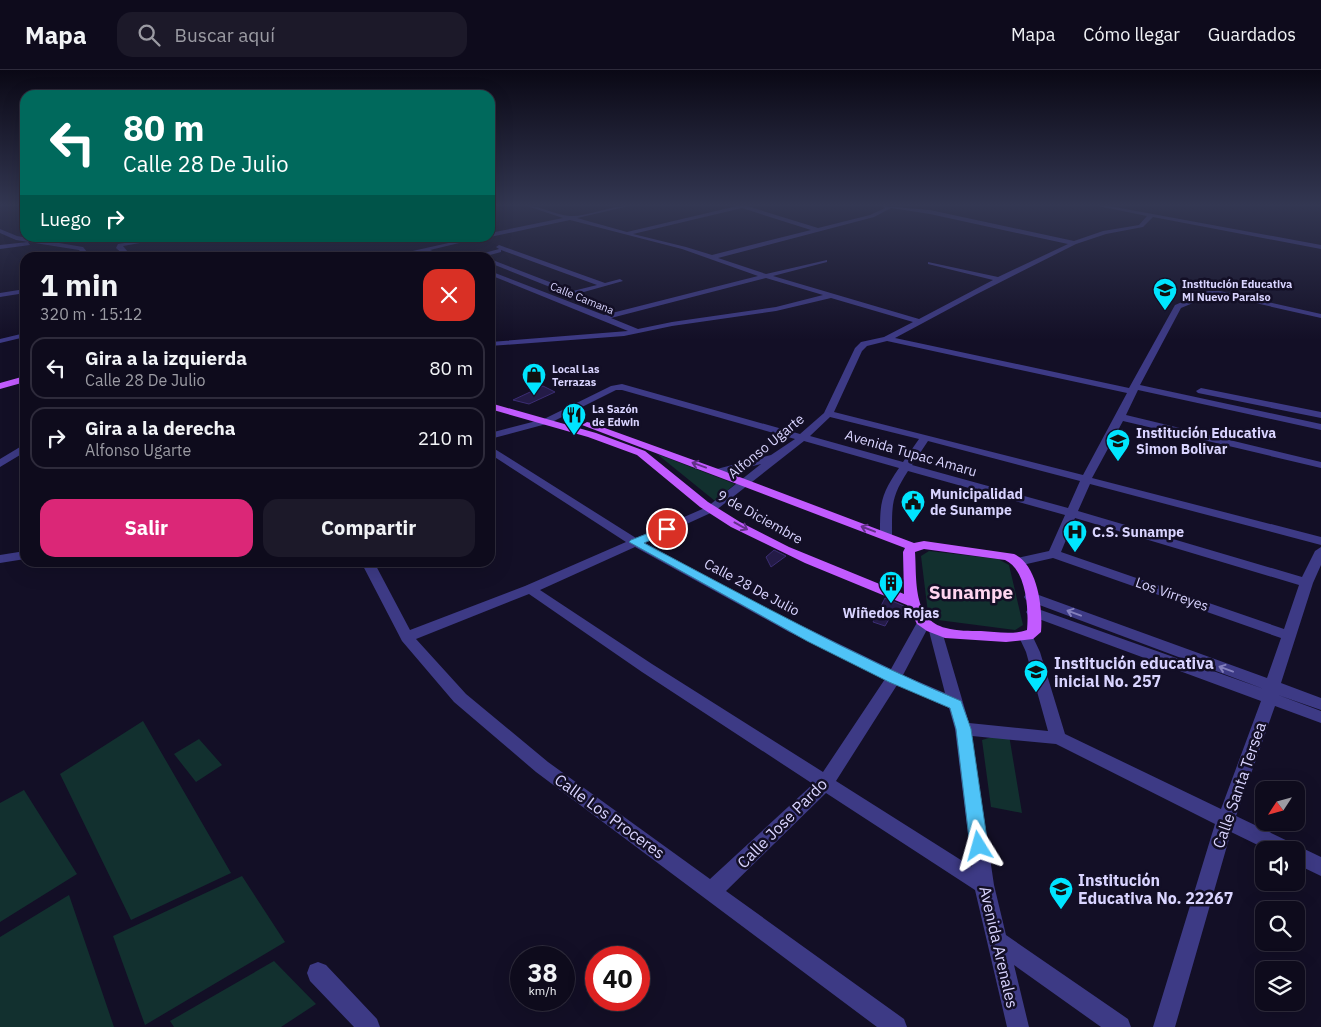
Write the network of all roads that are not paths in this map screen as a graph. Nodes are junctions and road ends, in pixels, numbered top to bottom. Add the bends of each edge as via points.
1 (510, 251) edge
2 (693, 251) edge
3 (738, 251) edge
4 (1059, 251) edge
5 (713, 257) junction
6 (825, 261) dead end
7 (495, 262) edge
8 (930, 263) dead end
9 (765, 276) junction
10 (495, 278) edge
11 (1000, 280) junction
12 (620, 281) dead end
13 (604, 285) junction
14 (20, 291) edge
15 (572, 293) junction
16 (0, 295) edge
17 (833, 295) junction
18 (561, 296) dead end
19 (1321, 316) edge
20 (603, 318) junction
21 (918, 321) junction
22 (638, 332) junction
23 (20, 336) edge
24 (887, 339) junction
25 (0, 341) edge
26 (495, 344) edge
27 (20, 380) edge
28 (0, 386) edge
29 (1132, 388) junction
30 (1202, 391) dead end
31 (495, 400) edge
32 (495, 407) edge
33 (828, 414) junction
34 (1321, 415) edge
35 (1120, 417) junction
36 (552, 419) junction
37 (1321, 427) edge
38 (495, 435) edge
39 (925, 437) junction
40 (802, 438) junction
41 (20, 450) edge
42 (495, 452) edge
43 (777, 456) junction
44 (0, 464) edge
45 (1321, 465) edge
46 (906, 468) junction
47 (717, 472) junction
48 (1086, 479) junction
49 (744, 482) junction
50 (711, 509) junction
51 (1071, 514) junction
52 (886, 536) junction
53 (1321, 541) edge
54 (635, 542) junction
55 (913, 546) junction
56 (1321, 551) edge
57 (1054, 554) junction
58 (20, 556) edge
59 (0, 559) edge
60 (1018, 562) junction
61 (370, 567) edge
62 (1306, 584) junction
63 (530, 589) junction
64 (1031, 597) junction
65 (912, 602) junction
66 (1033, 612) junction
67 (930, 627) junction
68 (1290, 636) junction
69 (407, 637) junction
70 (1026, 637) junction
71 (894, 678) junction
72 (1271, 692) junction
73 (956, 704) junction
74 (1321, 704) edge
75 (1321, 716) edge
76 (963, 729) junction
77 (1058, 738) junction
78 (825, 783) junction
79 (1226, 819) junction
80 (1269, 841) edge
81 (1305, 859) edge
82 (1321, 867) edge
83 (984, 885) junction
84 (712, 891) junction
85 (998, 942) junction
86 (318, 972) dead end
87 (369, 1027) edge
88 (896, 1027) edge
89 (1018, 1027) edge
90 (1120, 1027) edge
91 (1164, 1027) edge

1 - 13 street
2 - 5 street
3 - 5 street
4 - 11 street, Alfonso Ugarte
5 - 9 street
6 - 9 street
7 - 15 street
8 - 11 street
9 - 17 street
9 - 20 street
10 - 20 street, Calle Camana
11 - 21 street, Alfonso Ugarte
12 - 13 street
13 - 15 street
14 - 16 street
15 - 18 street
17 - 21 street
17 - 22 street via 801,304 681,322
19 - 29 street via 1220,293 1180,304
20 - 22 street, Calle Camana
21 - 24 street, Alfonso Ugarte
22 - 26 street
23 - 25 street
24 - 29 street
24 - 33 street, Alfonso Ugarte via 864,344 858,350
27 - 28 main road
29 - 35 street
29 - 37 street
30 - 34 street
31 - 36 main road
32 - 36 main road
33 - 39 street
33 - 40 street, Alfonso Ugarte
35 - 45 street
35 - 48 street
36 - 38 street
36 - 40 street, Avenida Tupac Amaru via 622,387
47 -> 36 main road via 609,432
36 - 50 main road, 9 de Diciembre via 648,457
39 - 46 street
39 - 48 street
40 - 43 street, Alfonso Ugarte
40 - 46 street, Avenida Tupac Amaru
41 - 44 street
42 - 54 street, Calle 28 De Julio
43 - 47 street
43 - 49 street, Alfonso Ugarte
46 - 51 street, Avenida Tupac Amaru
46 - 52 street via 891,488 886,502
47 - 49 main road
48 - 51 street
48 - 53 street
49 - 50 street, Alfonso Ugarte
52 -> 49 main road
50 - 54 street, Alfonso Ugarte
50 -> 65 main road, 9 de Diciembre via 804,558
51 - 57 street
51 - 62 street, Avenida Tupac Amaru
52 - 55 main road
54 - 63 street, Alfonso Ugarte
54 - 71 street, Calle 28 De Julio via 812,638
55 - 60 main road via 1008,556
55 - 65 main road via 909,552
56 - 62 street, Calle Santa Tersea
57 - 60 street
57 - 68 street, Los Virreyes
58 - 59 street
60 - 64 main road via 1024,569
61 - 69 street, Calle Los Proceres
62 - 68 street, Calle Santa Tersea
63 - 69 street, Alfonso Ugarte
63 - 78 street
64 - 66 main road
72 -> 64 street
65 - 67 main road via 915,612
66 - 70 main road via 1035,628 1032,635
66 - 72 street
67 - 70 main road via 945,633
67 - 71 street, Calle Jose Pardo
67 - 73 street, Avenida Arenales
68 - 72 street, Calle Santa Tersea
69 - 84 street, Calle Los Proceres via 460,698 542,767
70 - 77 street
71 - 73 street, Calle 28 De Julio
71 - 78 street, Calle Jose Pardo
72 - 74 street
72 - 75 street
72 - 79 street, Calle Santa Tersea
73 - 76 street, Avenida Arenales
76 - 77 street
76 - 83 street, Avenida Arenales
77 - 79 street
78 - 83 street
78 - 84 street, Calle Jose Pardo
79 - 80 street
79 - 91 street, Calle Santa Tersea
81 - 82 street
83 - 85 street, Avenida Arenales
84 - 88 street, Calle Los Proceres
85 - 89 street, Avenida Arenales
85 - 90 street
86 - 87 street

